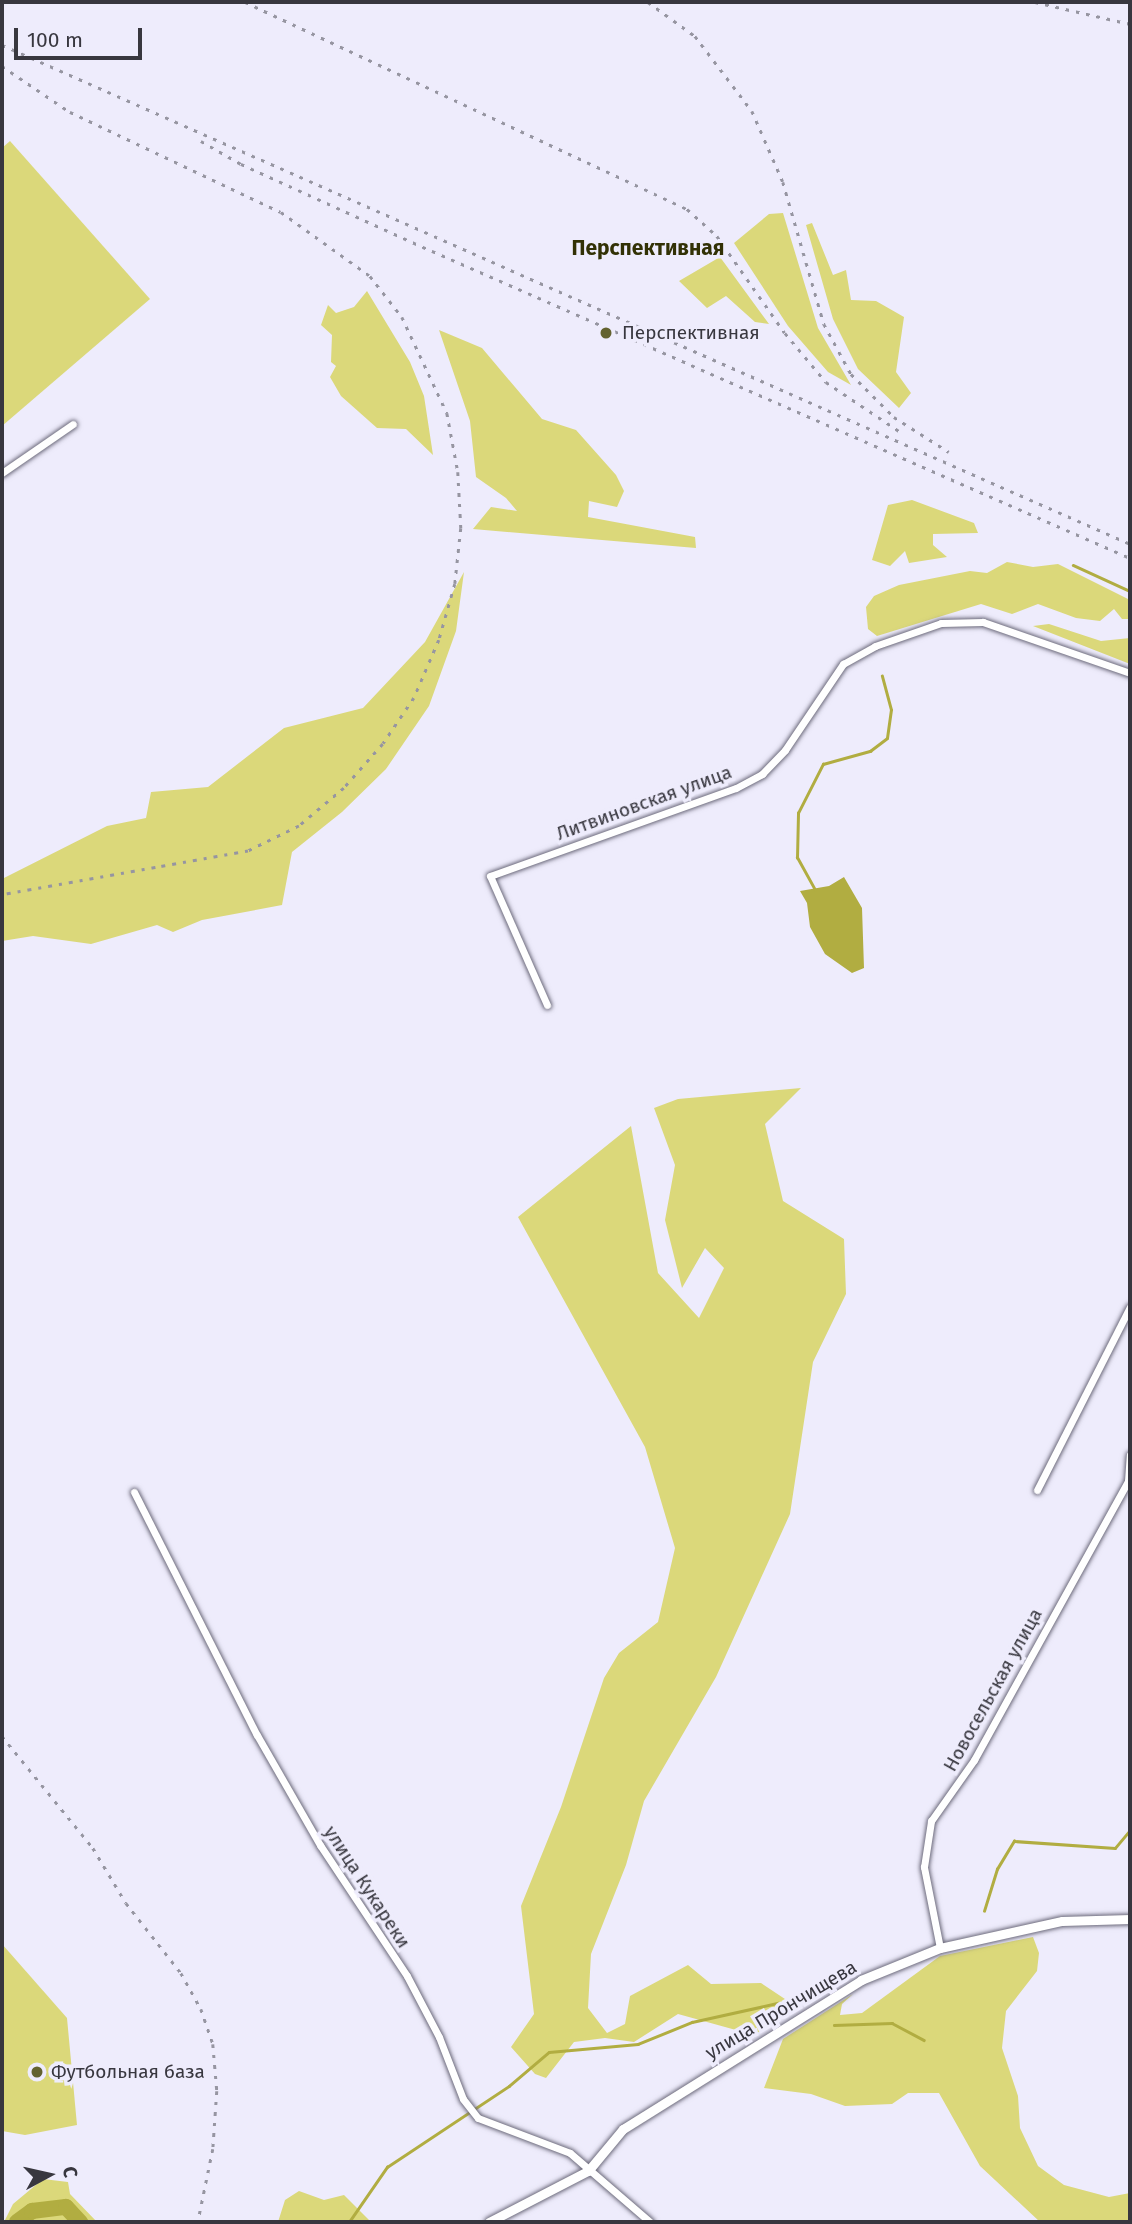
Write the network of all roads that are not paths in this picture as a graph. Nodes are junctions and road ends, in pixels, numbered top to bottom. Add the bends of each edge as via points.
1 (73, 424) dead end
2 (2, 473) edge
3 (1130, 673) edge
4 (547, 1005) dead end
5 (1130, 1307) edge
6 (1130, 1455) edge
7 (1037, 1490) dead end
8 (134, 1492) dead end
9 (1130, 1919) edge
10 (940, 1948) junction
11 (588, 2171) junction
12 (489, 2222) edge
13 (650, 2222) edge

1 - 2 street
3 - 4 street, Литвиновская улица via 983,622 941,623 875,646 843,664 785,750 762,774 736,788 490,876
5 - 7 street
6 - 10 street, Новосельская улица via 1128,1481 974,1760 931,1821 924,1867
8 - 11 street, улица Кукареки via 275,1768 407,1976 439,2037 463,2099 478,2118 542,2139 570,2153
9 - 10 street, улица Прончищева via 1062,1921
10 - 11 street, улица Прончищева via 861,1980 793,2019 623,2129
11 - 12 street, улица Прончищева
11 - 13 street, улица Кукареки

